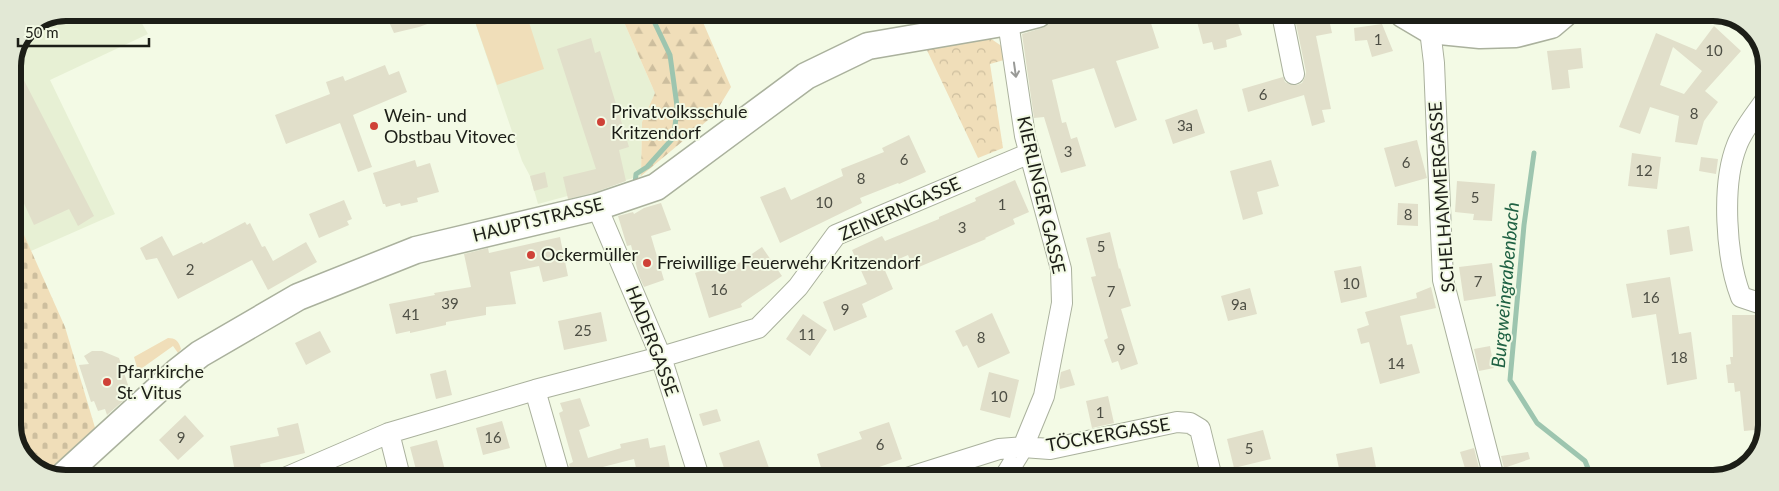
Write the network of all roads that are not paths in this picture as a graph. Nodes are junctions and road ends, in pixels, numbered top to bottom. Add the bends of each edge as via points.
1 (1012, 21) edge
2 (1283, 21) edge
3 (1415, 21) edge
4 (1552, 21) edge
5 (1008, 22) junction
6 (1430, 30) junction
7 (1294, 74) dead end
8 (1758, 111) edge
9 (1030, 153) junction
10 (598, 207) junction
11 (1758, 303) edge
12 (661, 357) junction
13 (535, 390) junction
14 (389, 433) junction
15 (1023, 447) junction
16 (70, 470) edge
17 (302, 470) edge
18 (398, 470) edge
19 (558, 470) edge
20 (697, 470) edge
21 (932, 470) edge
22 (1009, 470) edge
23 (1210, 470) edge
24 (1492, 470) edge

1 - 5 main road, HAUPTSTRASSE
2 - 7 street
3 - 6 main road
4 - 6 main road via 1516,34 1480,35
5 -> 9 street, KIERLINGER GASSE
5 - 10 main road, HAUPTSTRASSE via 868,46 806,76 656,188
6 - 24 street, SCHELHAMMERGASSE via 1444,280
8 - 11 street via 1737,144 1729,170 1728,203 1728,236 1734,280 1741,297
9 - 12 street, ZEINERNGASSE via 836,235 798,287 758,328
9 - 15 street, KIERLINGER GASSE via 1060,269 1062,303 1044,396
10 - 12 street, HADERGASSE
10 - 16 main road, HAUPTSTRASSE via 416,250 298,297 200,354
12 - 13 street, ZEINERNGASSE
12 - 20 street, HADERGASSE
13 - 14 street, ZEINERNGASSE
13 - 19 street
14 - 17 street, ZEINERNGASSE
14 - 18 street
15 - 21 street, TÖCKERGASSE via 999,449
15 - 22 street, KIERLINGER GASSE
15 - 23 street, TÖCKERGASSE via 1050,449 1177,422 1190,423 1200,429

